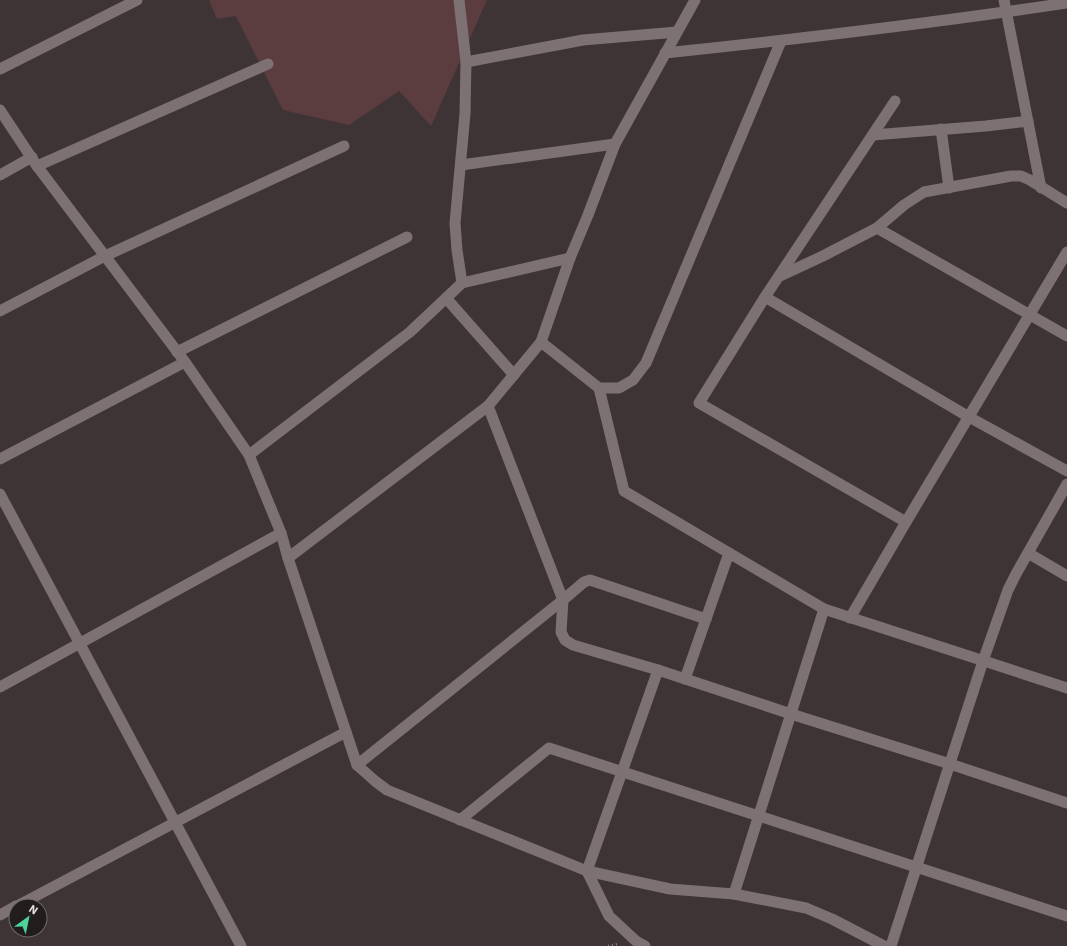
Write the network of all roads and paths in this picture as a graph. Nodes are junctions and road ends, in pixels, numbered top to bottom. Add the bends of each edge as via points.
1 (136, 0) edge
2 (459, 0) edge
3 (695, 0) edge
4 (1004, 0) edge
5 (1067, 3) edge
6 (1006, 12) junction
7 (677, 32) junction
8 (781, 41) junction
9 (665, 53) junction
10 (466, 62) junction
11 (268, 64) dead end
12 (0, 69) edge
13 (895, 101) dead end
14 (0, 110) edge
15 (1028, 120) junction
16 (941, 129) junction
17 (873, 135) junction
18 (615, 144) junction
19 (344, 146) dead end
20 (34, 162) junction
21 (461, 165) junction
22 (0, 175) edge
23 (948, 188) junction
24 (1041, 188) junction
25 (1067, 203) edge
26 (877, 228) junction
27 (407, 237) dead end
28 (1067, 252) edge
29 (105, 256) junction
30 (570, 258) junction
31 (779, 276) junction
32 (462, 282) junction
33 (765, 297) junction
34 (446, 298) junction
35 (0, 311) edge
36 (1029, 315) junction
37 (1067, 336) edge
38 (541, 342) junction
39 (177, 352) junction
40 (185, 362) junction
41 (514, 375) junction
42 (599, 388) junction
43 (488, 406) junction
44 (969, 417) junction
45 (249, 455) junction
46 (0, 459) edge
47 (1067, 471) edge
48 (1067, 484) edge
49 (0, 494) edge
50 (906, 522) junction
51 (281, 533) junction
52 (729, 553) junction
53 (1028, 553) junction
54 (288, 558) junction
55 (1067, 576) edge
56 (563, 600) junction
57 (824, 609) junction
58 (850, 618) junction
59 (706, 619) junction
60 (80, 643) junction
61 (983, 661) junction
62 (658, 670) junction
63 (685, 679) junction
64 (0, 687) edge
65 (1067, 688) edge
66 (791, 714) junction
67 (346, 732) junction
68 (950, 764) junction
69 (357, 765) junction
70 (622, 772) junction
71 (1067, 803) edge
72 (759, 816) junction
73 (460, 820) junction
74 (175, 822) junction
75 (916, 868) junction
76 (587, 871) junction
77 (734, 894) junction
78 (31, 898) edge
79 (1067, 916) edge
80 (241, 946) edge
81 (645, 946) edge
82 (884, 946) edge
83 (891, 946) edge

1 - 12 street
2 - 10 street
3 - 7 street
4 - 6 street
5 - 6 street
6 - 8 street
6 - 15 street
7 - 9 street
7 - 10 street via 583,40
8 - 9 street
8 - 42 street via 646,363 634,380 619,388
9 - 18 street
10 - 21 street
11 - 20 street
13 - 17 street
14 - 20 street
15 - 16 street
15 - 24 street
16 - 17 street
16 - 23 street
17 - 31 street
18 - 21 street
18 - 30 street
19 - 29 street
20 - 22 street
20 - 29 street
21 - 32 street via 455,223
23 - 24 street via 1011,176 1021,176
23 - 26 street via 924,192
24 - 25 street
26 - 31 street
26 - 36 street
27 - 39 street
28 - 36 street
29 - 35 street
29 - 39 street
30 - 32 street
30 - 38 street
31 - 33 street
32 - 34 street
33 - 44 street
33 - 50 street via 700,403
34 - 41 street
34 - 45 street via 410,332
36 - 37 street
36 - 44 street
38 - 41 street
38 - 42 street
39 - 40 street
40 - 45 street
40 - 46 street
41 - 43 street
42 - 52 street via 624,491
43 - 54 street
43 - 56 street
44 - 47 street
44 - 50 street
45 - 51 street
48 - 53 street
49 - 60 street
50 - 58 street
51 - 54 street
51 - 60 street
52 - 57 street
52 - 59 street
53 - 55 street
53 - 61 street via 1008,590
54 - 67 street
56 - 59 street via 590,580
56 - 62 street via 561,632 565,640 573,645
56 - 69 street
57 - 58 street
57 - 66 street
58 - 61 street
59 - 63 street
60 - 64 street
60 - 74 street
61 - 65 street
61 - 68 street
62 - 63 street
62 - 70 street
63 - 66 street
66 - 68 street
66 - 72 street
67 - 69 street
67 - 74 street
68 - 71 street
68 - 75 street
69 - 73 street via 387,790
70 - 72 street
70 - 73 street via 549,748
70 - 76 street
72 - 75 street
72 - 77 street
73 - 76 street
74 - 78 street
74 - 80 street
75 - 79 street
75 - 83 street
76 - 77 street via 670,889
76 - 81 street via 608,916
77 - 82 street via 806,908

